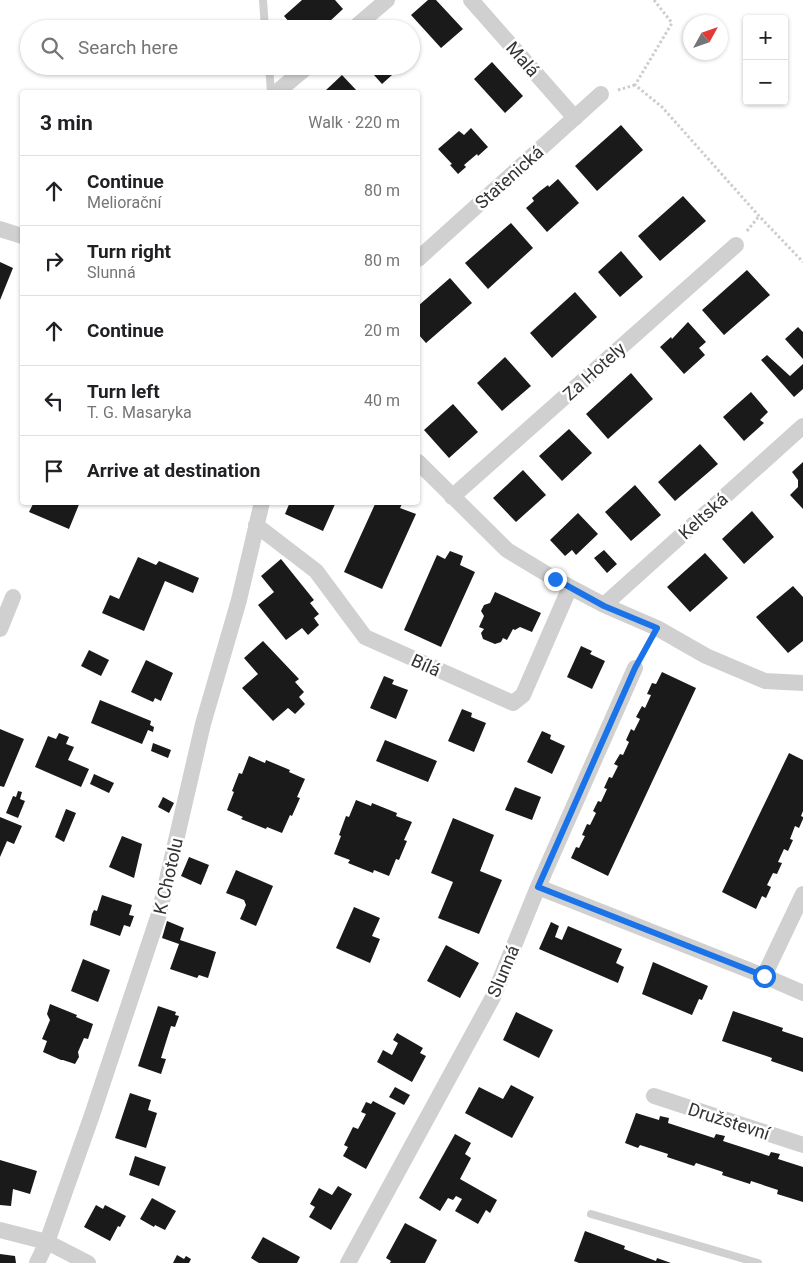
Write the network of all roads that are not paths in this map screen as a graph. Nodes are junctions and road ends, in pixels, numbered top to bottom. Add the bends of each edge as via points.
1 (263, 0) edge
2 (386, 0) edge
3 (471, 0) edge
4 (264, 20) edge
5 (363, 20) edge
6 (270, 75) edge
7 (297, 75) edge
8 (271, 90) edge
9 (279, 90) edge
10 (601, 94) dead end
11 (575, 118) junction
12 (0, 229) edge
13 (20, 235) edge
14 (736, 245) dead end
15 (420, 257) edge
16 (803, 426) edge
17 (420, 464) edge
18 (452, 497) junction
19 (261, 505) edge
20 (256, 525) junction
21 (570, 587) junction
22 (13, 597) dead end
23 (604, 606) junction
24 (0, 629) edge
25 (635, 668) dead end
26 (803, 683) edge
27 (538, 887) junction
28 (803, 894) edge
29 (764, 976) junction
30 (803, 993) edge
31 (654, 1096) dead end
32 (803, 1145) edge
33 (591, 1214) dead end
34 (0, 1230) edge
35 (47, 1242) junction
36 (37, 1263) edge
37 (88, 1263) edge
38 (348, 1263) edge
39 (758, 1263) edge

1 - 4 lane
2 - 5 street
3 - 11 street, Malá
6 - 8 lane
7 - 9 street
10 - 11 street, Statenická
11 - 15 street, Statenická
12 - 13 street
14 - 18 street, Za Hotely
16 - 23 street, Keltská
17 - 18 street
18 - 21 street via 507,550
19 - 20 street, K Chotolu
20 - 21 street, Bílá via 316,571 365,638 513,703 523,695
20 - 35 street, K Chotolu via 239,600 203,724 160,914
21 - 23 street
22 - 24 street
23 - 26 street via 765,681
25 - 27 street, Slunná
27 - 29 street
27 - 38 street, Slunná via 493,997
28 - 29 street
29 - 30 street
31 - 32 street, Družstevní
33 - 39 lane
34 - 35 street
35 - 36 street, K Chotolu
35 - 37 street

